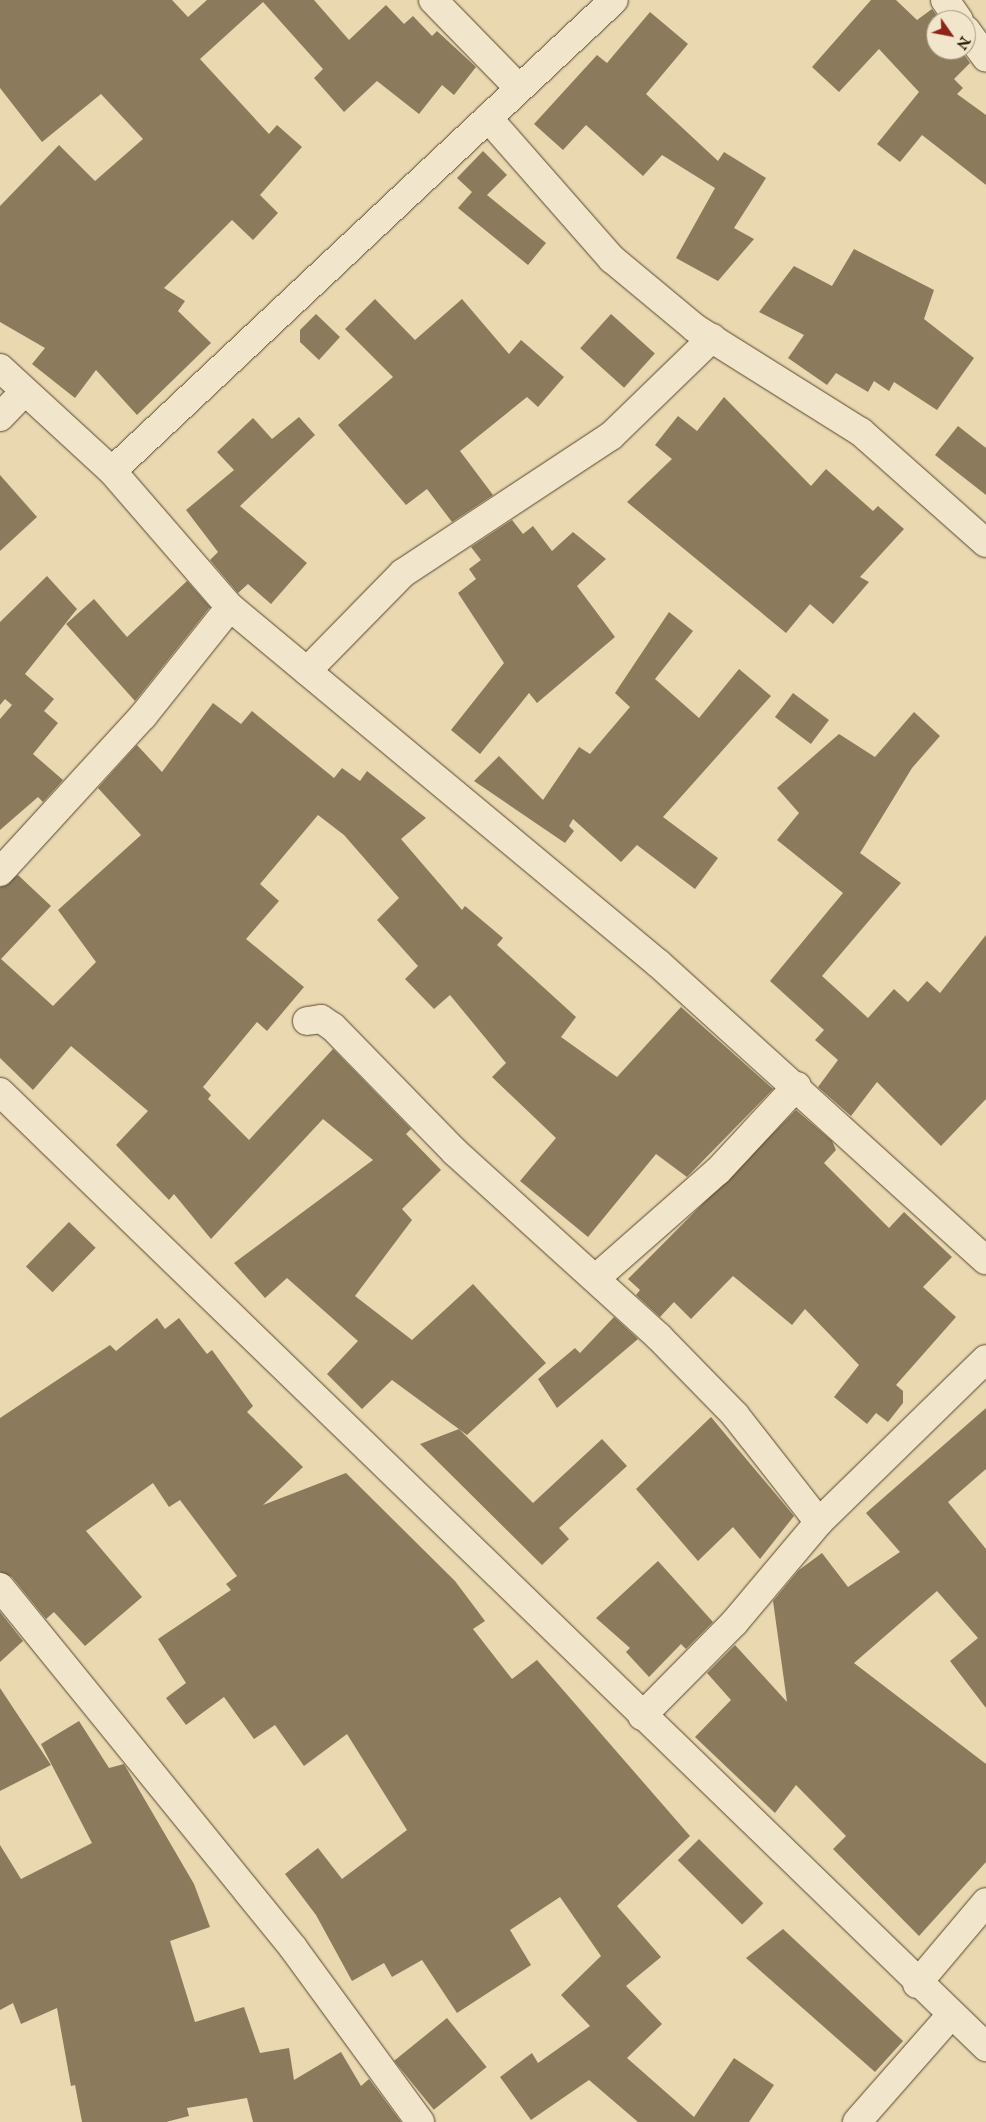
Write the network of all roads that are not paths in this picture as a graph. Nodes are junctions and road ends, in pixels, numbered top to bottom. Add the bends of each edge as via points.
1 (433, 0) edge
2 (614, 0) edge
3 (976, 44) edge
4 (986, 58) edge
5 (519, 88) junction
6 (488, 118) junction
7 (712, 338) junction
8 (0, 368) edge
9 (24, 392) junction
10 (0, 417) edge
11 (112, 471) junction
12 (986, 543) edge
13 (230, 607) junction
14 (307, 671) junction
15 (0, 872) edge
16 (307, 1021) dead end
17 (797, 1086) junction
18 (0, 1092) edge
19 (986, 1260) edge
20 (596, 1278) junction
21 (986, 1359) edge
22 (819, 1522) junction
23 (0, 1587) edge
24 (642, 1716) junction
25 (986, 1902) edge
26 (917, 1984) junction
27 (951, 2015) junction
28 (986, 2047) edge
29 (420, 2122) edge
30 (857, 2122) edge

1 - 5 street
2 - 5 street
3 - 4 street
5 - 6 street
6 - 7 street via 612,259
6 - 11 street
7 - 12 street via 861,432
7 - 14 street via 611,436 403,573
8 - 9 street
9 - 10 street
9 - 11 street
11 - 13 street
13 - 14 street
13 - 15 street via 143,716
14 - 17 street via 659,964
16 - 20 street via 321,1020 333,1027 456,1152
17 - 19 street
17 - 20 street via 718,1171
18 - 24 street
20 - 22 street via 735,1415
21 - 22 street
22 - 24 street via 734,1624
23 - 29 street via 294,1949
24 - 26 street
25 - 26 street
26 - 27 street
27 - 28 street
27 - 30 street

